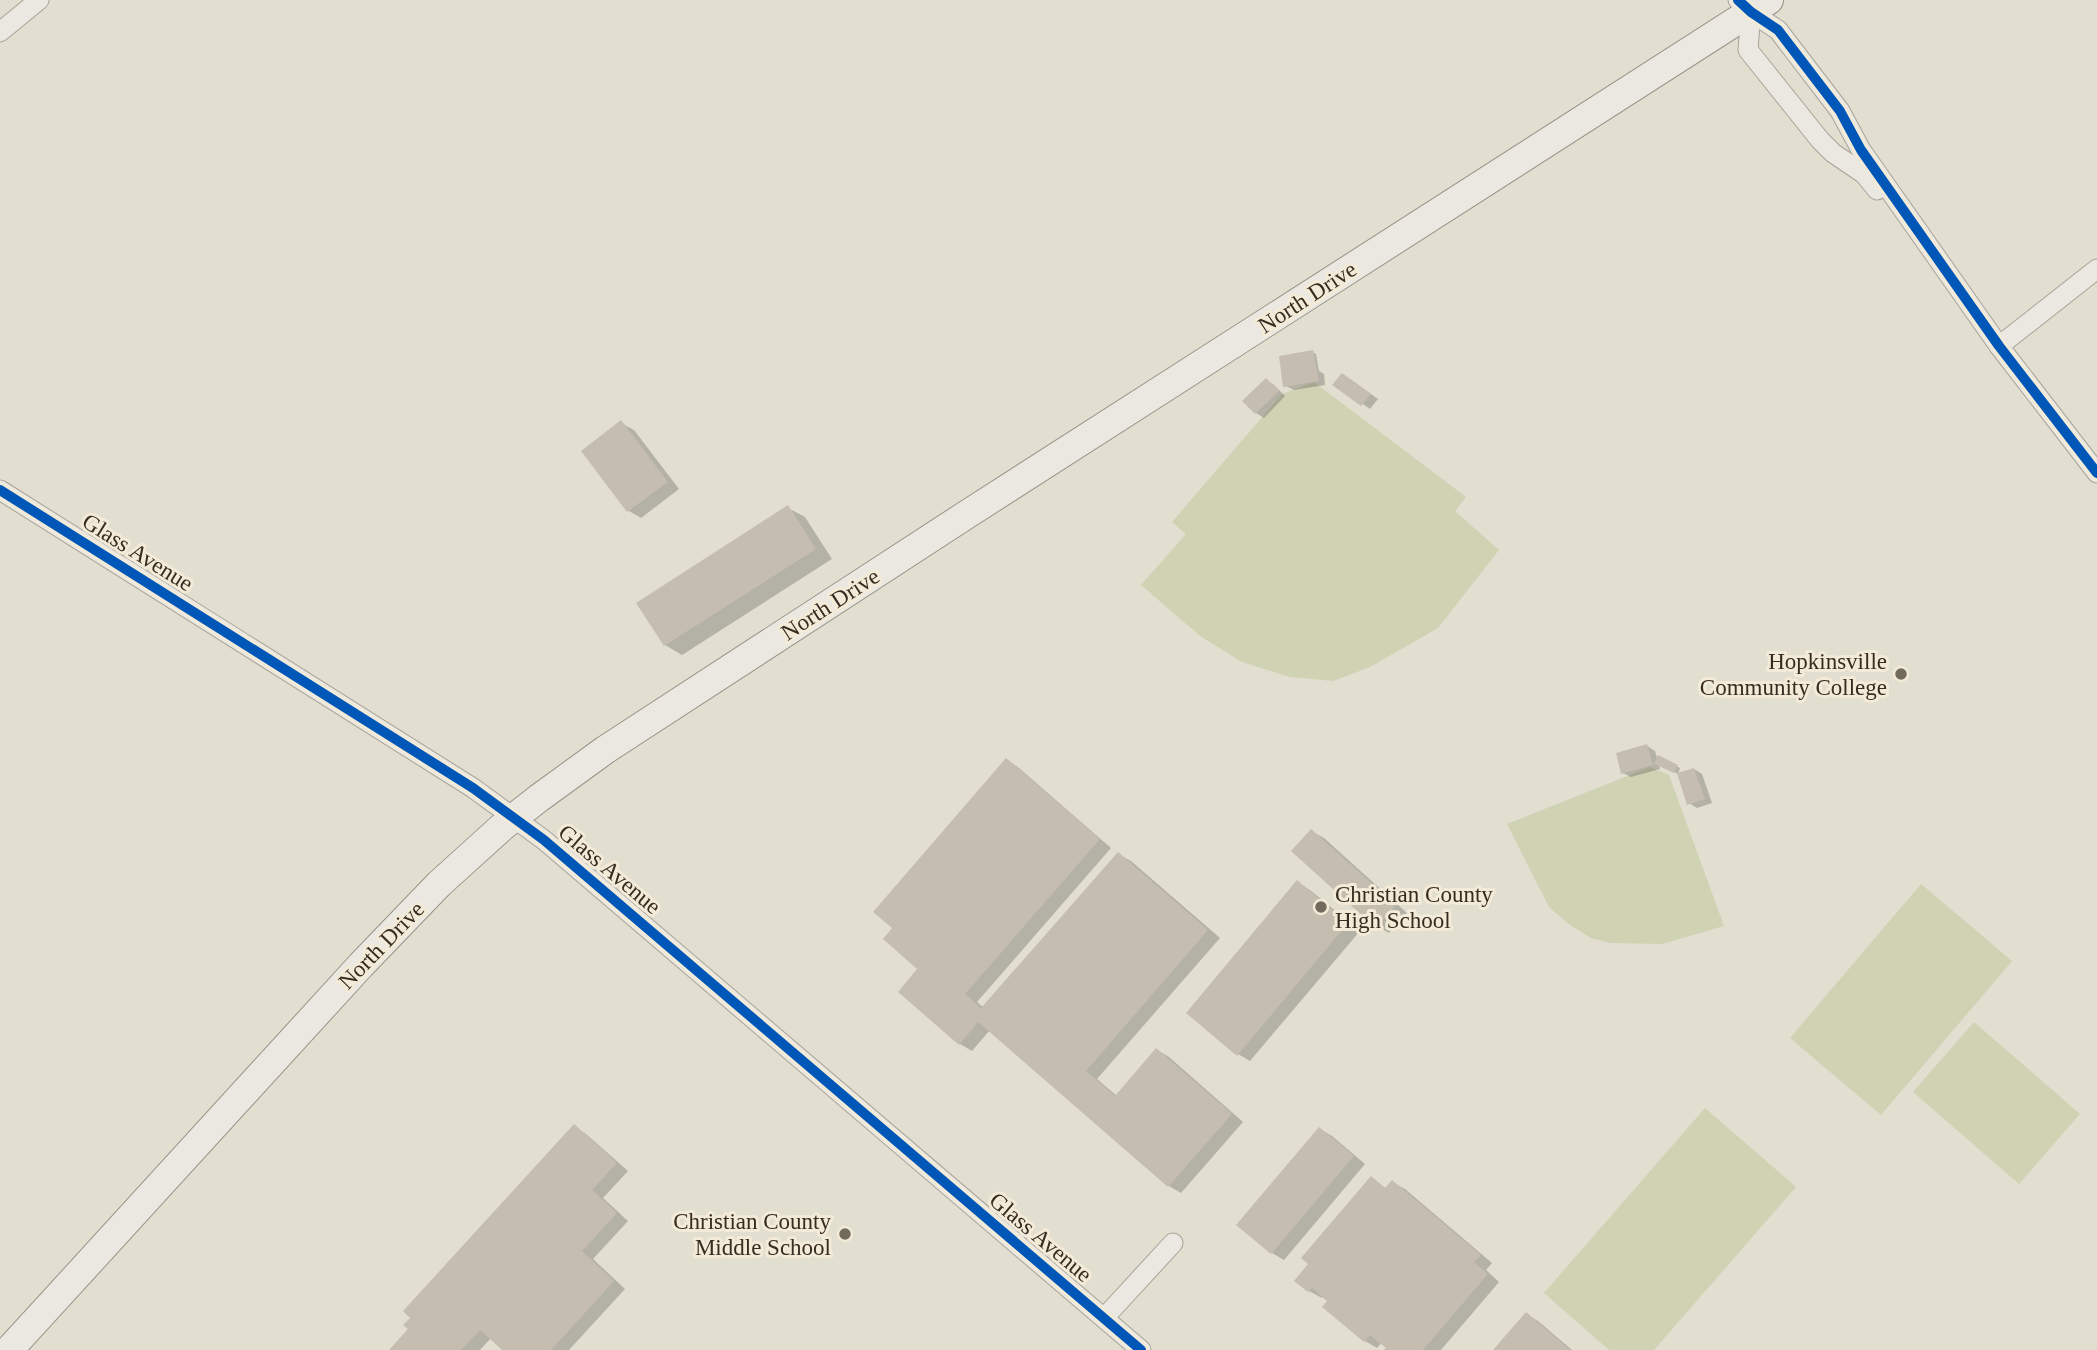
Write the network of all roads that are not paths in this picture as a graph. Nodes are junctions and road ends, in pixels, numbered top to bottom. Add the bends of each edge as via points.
1 (39, 0) edge
2 (1753, 4) edge
3 (0, 32) edge
4 (1938, 259) junction
5 (2097, 269) edge
6 (1998, 346) junction
7 (2097, 473) edge
8 (0, 490) edge
9 (515, 817) junction
10 (1173, 1243) dead end
11 (1104, 1318) junction
12 (9, 1350) edge
13 (1141, 1350) edge

1 - 3 street
2 - 4 street via 1840,111 1861,150
2 - 4 street via 1748,50 1820,140 1864,174
2 - 9 main road, North Drive via 605,750
4 - 6 street
5 - 6 street
6 - 7 street
8 - 9 street, Glass Avenue
9 - 11 street, Glass Avenue
9 - 12 main road, North Drive via 439,884 361,965
10 - 11 street
11 - 13 street, Glass Avenue

